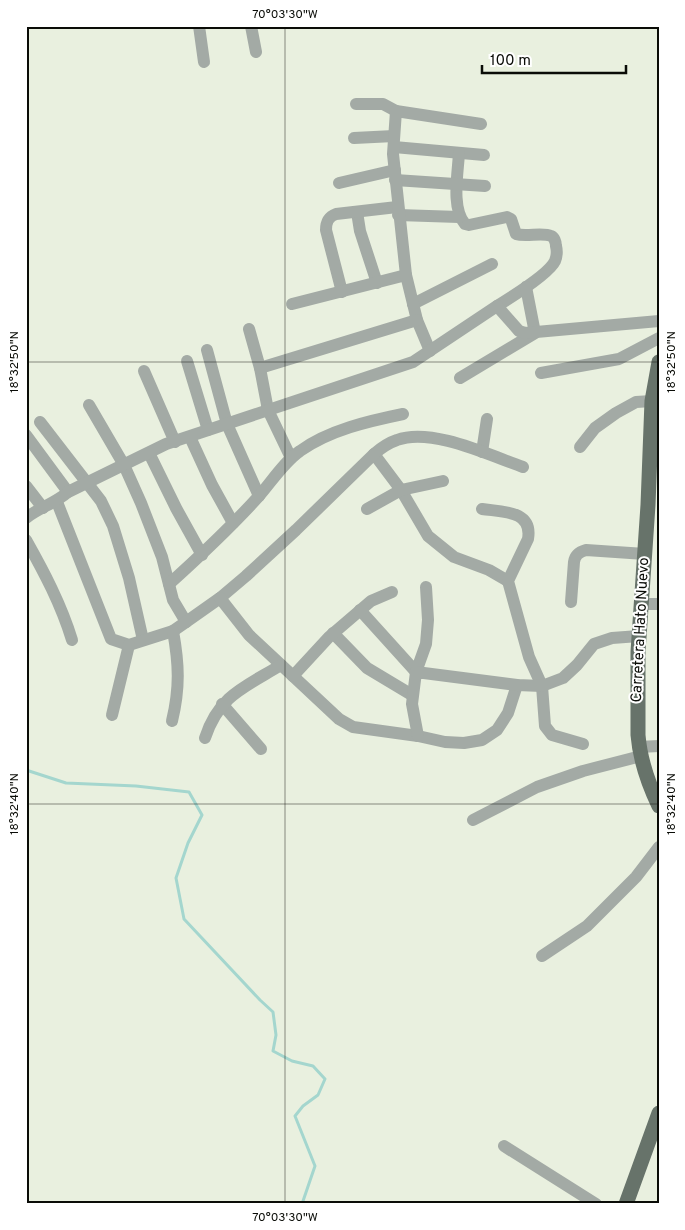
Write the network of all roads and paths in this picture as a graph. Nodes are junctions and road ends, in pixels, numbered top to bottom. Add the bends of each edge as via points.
1 (200, 26) edge
2 (251, 26) edge
3 (256, 52) dead end
4 (204, 62) dead end
5 (356, 104) dead end
6 (396, 111) junction
7 (481, 124) dead end
8 (354, 138) dead end
9 (394, 141) junction
10 (459, 153) junction
11 (484, 155) dead end
12 (395, 175) junction
13 (339, 183) dead end
14 (457, 184) junction
15 (485, 186) dead end
16 (398, 211) junction
17 (357, 212) junction
18 (459, 216) junction
19 (492, 264) dead end
20 (406, 275) junction
21 (377, 284) junction
22 (526, 287) junction
23 (342, 292) junction
24 (292, 304) dead end
25 (412, 304) junction
26 (496, 306) junction
27 (417, 320) junction
28 (659, 322) edge
29 (249, 329) dead end
30 (535, 333) junction
31 (659, 338) edge
32 (207, 350) dead end
33 (430, 351) junction
34 (187, 361) dead end
35 (659, 362) edge
36 (260, 368) junction
37 (144, 371) dead end
38 (541, 373) dead end
39 (460, 378) dead end
40 (652, 401) junction
41 (89, 405) dead end
42 (268, 410) junction
43 (403, 414) dead end
44 (487, 419) dead end
45 (40, 422) dead end
46 (227, 424) junction
47 (208, 430) junction
48 (26, 435) edge
49 (190, 437) junction
50 (174, 442) junction
51 (580, 447) dead end
52 (482, 452) junction
53 (149, 453) junction
54 (374, 454) junction
55 (291, 458) junction
56 (124, 465) junction
57 (523, 466) dead end
58 (443, 481) dead end
59 (87, 483) junction
60 (26, 486) edge
61 (401, 490) junction
62 (68, 492) junction
63 (259, 496) junction
64 (57, 502) junction
65 (43, 508) junction
66 (367, 509) dead end
67 (482, 509) dead end
68 (26, 518) edge
69 (233, 523) junction
70 (26, 540) edge
71 (645, 554) junction
72 (202, 555) junction
73 (508, 580) junction
74 (169, 584) junction
75 (426, 587) dead end
76 (392, 592) dead end
77 (220, 598) junction
78 (571, 602) dead end
79 (641, 604) junction
80 (659, 604) edge
81 (360, 610) junction
82 (186, 622) junction
83 (173, 631) junction
84 (333, 633) junction
85 (639, 636) junction
86 (72, 640) dead end
87 (144, 640) junction
88 (129, 645) junction
89 (282, 665) junction
90 (416, 672) junction
91 (293, 676) junction
92 (517, 685) junction
93 (542, 686) junction
94 (412, 695) junction
95 (222, 704) junction
96 (112, 715) dead end
97 (172, 721) dead end
98 (418, 736) junction
99 (205, 738) dead end
100 (583, 744) dead end
101 (659, 746) edge
102 (261, 749) dead end
103 (640, 752) junction
104 (659, 806) edge
105 (473, 820) dead end
106 (659, 847) edge
107 (542, 956) dead end
108 (659, 1113) edge
109 (504, 1146) dead end
110 (596, 1204) edge
111 (626, 1204) edge

1 - 4 street
2 - 3 street
5 - 6 street via 383,104
6 - 7 street
6 - 9 street
8 - 9 street
9 - 10 street
9 - 12 street
10 - 11 street
10 - 14 street
12 - 13 street
12 - 14 street
12 - 16 street
14 - 15 street
14 - 18 street
16 - 17 street
16 - 18 street
16 - 20 street
17 - 21 street
17 - 23 street via 332,216 326,226
18 - 22 street via 468,226 507,217 511,219 516,234 552,236 556,244 553,263
19 - 25 street
20 - 21 street
20 - 25 street
21 - 23 street
22 - 26 street
22 - 30 street
23 - 24 street
25 - 27 street
26 - 30 street via 519,331
26 - 33 street
27 - 33 street
27 - 36 street
28 - 30 street
29 - 36 street
30 - 39 street
31 - 38 street via 619,359
32 - 46 street
33 - 42 street via 413,362
34 - 47 street
35 - 40 main road, Carretera Hato Nuevo
36 - 42 street
37 - 50 street
40 - 51 street via 636,402 616,413 595,428
40 - 71 main road, Carretera Hato Nuevo
41 - 56 street
42 - 46 street
42 - 55 street
43 - 55 street via 326,435
44 - 52 street
45 - 59 street
46 - 47 street
46 - 63 street
47 - 49 street
48 - 62 street
49 - 50 street
49 - 69 street
50 - 53 street
52 - 54 street via 444,439 420,436 398,439
52 - 57 street
53 - 56 street
53 - 72 street
54 - 61 street
54 - 77 street
55 - 63 street
56 - 59 street
56 - 74 street via 142,503
58 - 61 street
59 - 62 street
59 - 87 street via 101,500 113,526
60 - 65 street
61 - 66 street
61 - 73 street via 428,536 454,556
62 - 64 street
63 - 69 street
64 - 65 street
64 - 88 street via 111,639
65 - 68 street
67 - 73 street via 516,514 526,521 529,528 524,550
69 - 72 street
70 - 86 street via 64,614
71 - 78 street via 581,552 574,562
71 - 79 main road, Carretera Hato Nuevo
72 - 74 street
73 - 93 street via 530,657
74 - 82 street via 173,600
75 - 90 street via 426,644
76 - 81 street
77 - 82 street
77 - 89 street via 249,635
79 - 80 street
79 - 85 main road, Carretera Hato Nuevo
81 - 84 street
81 - 90 street
82 - 83 street
83 - 87 street
83 - 97 street via 178,678
84 - 91 street
84 - 94 street via 368,668
85 - 93 street via 612,638 594,644 563,678
85 - 103 main road, Carretera Hato Nuevo
87 - 88 street
88 - 96 street
89 - 91 street
89 - 95 street
90 - 92 street
90 - 94 street
91 - 98 street via 344,723
92 - 93 street
92 - 98 street via 508,713 498,730 482,740 445,742
93 - 100 street via 545,726 552,735
94 - 98 street
95 - 99 street via 210,722
95 - 102 street
101 - 103 street
103 - 104 main road, Carretera Hato Nuevo via 648,783
103 - 105 street via 538,787
106 - 107 street via 636,877 587,926
108 - 111 main road
109 - 110 street

